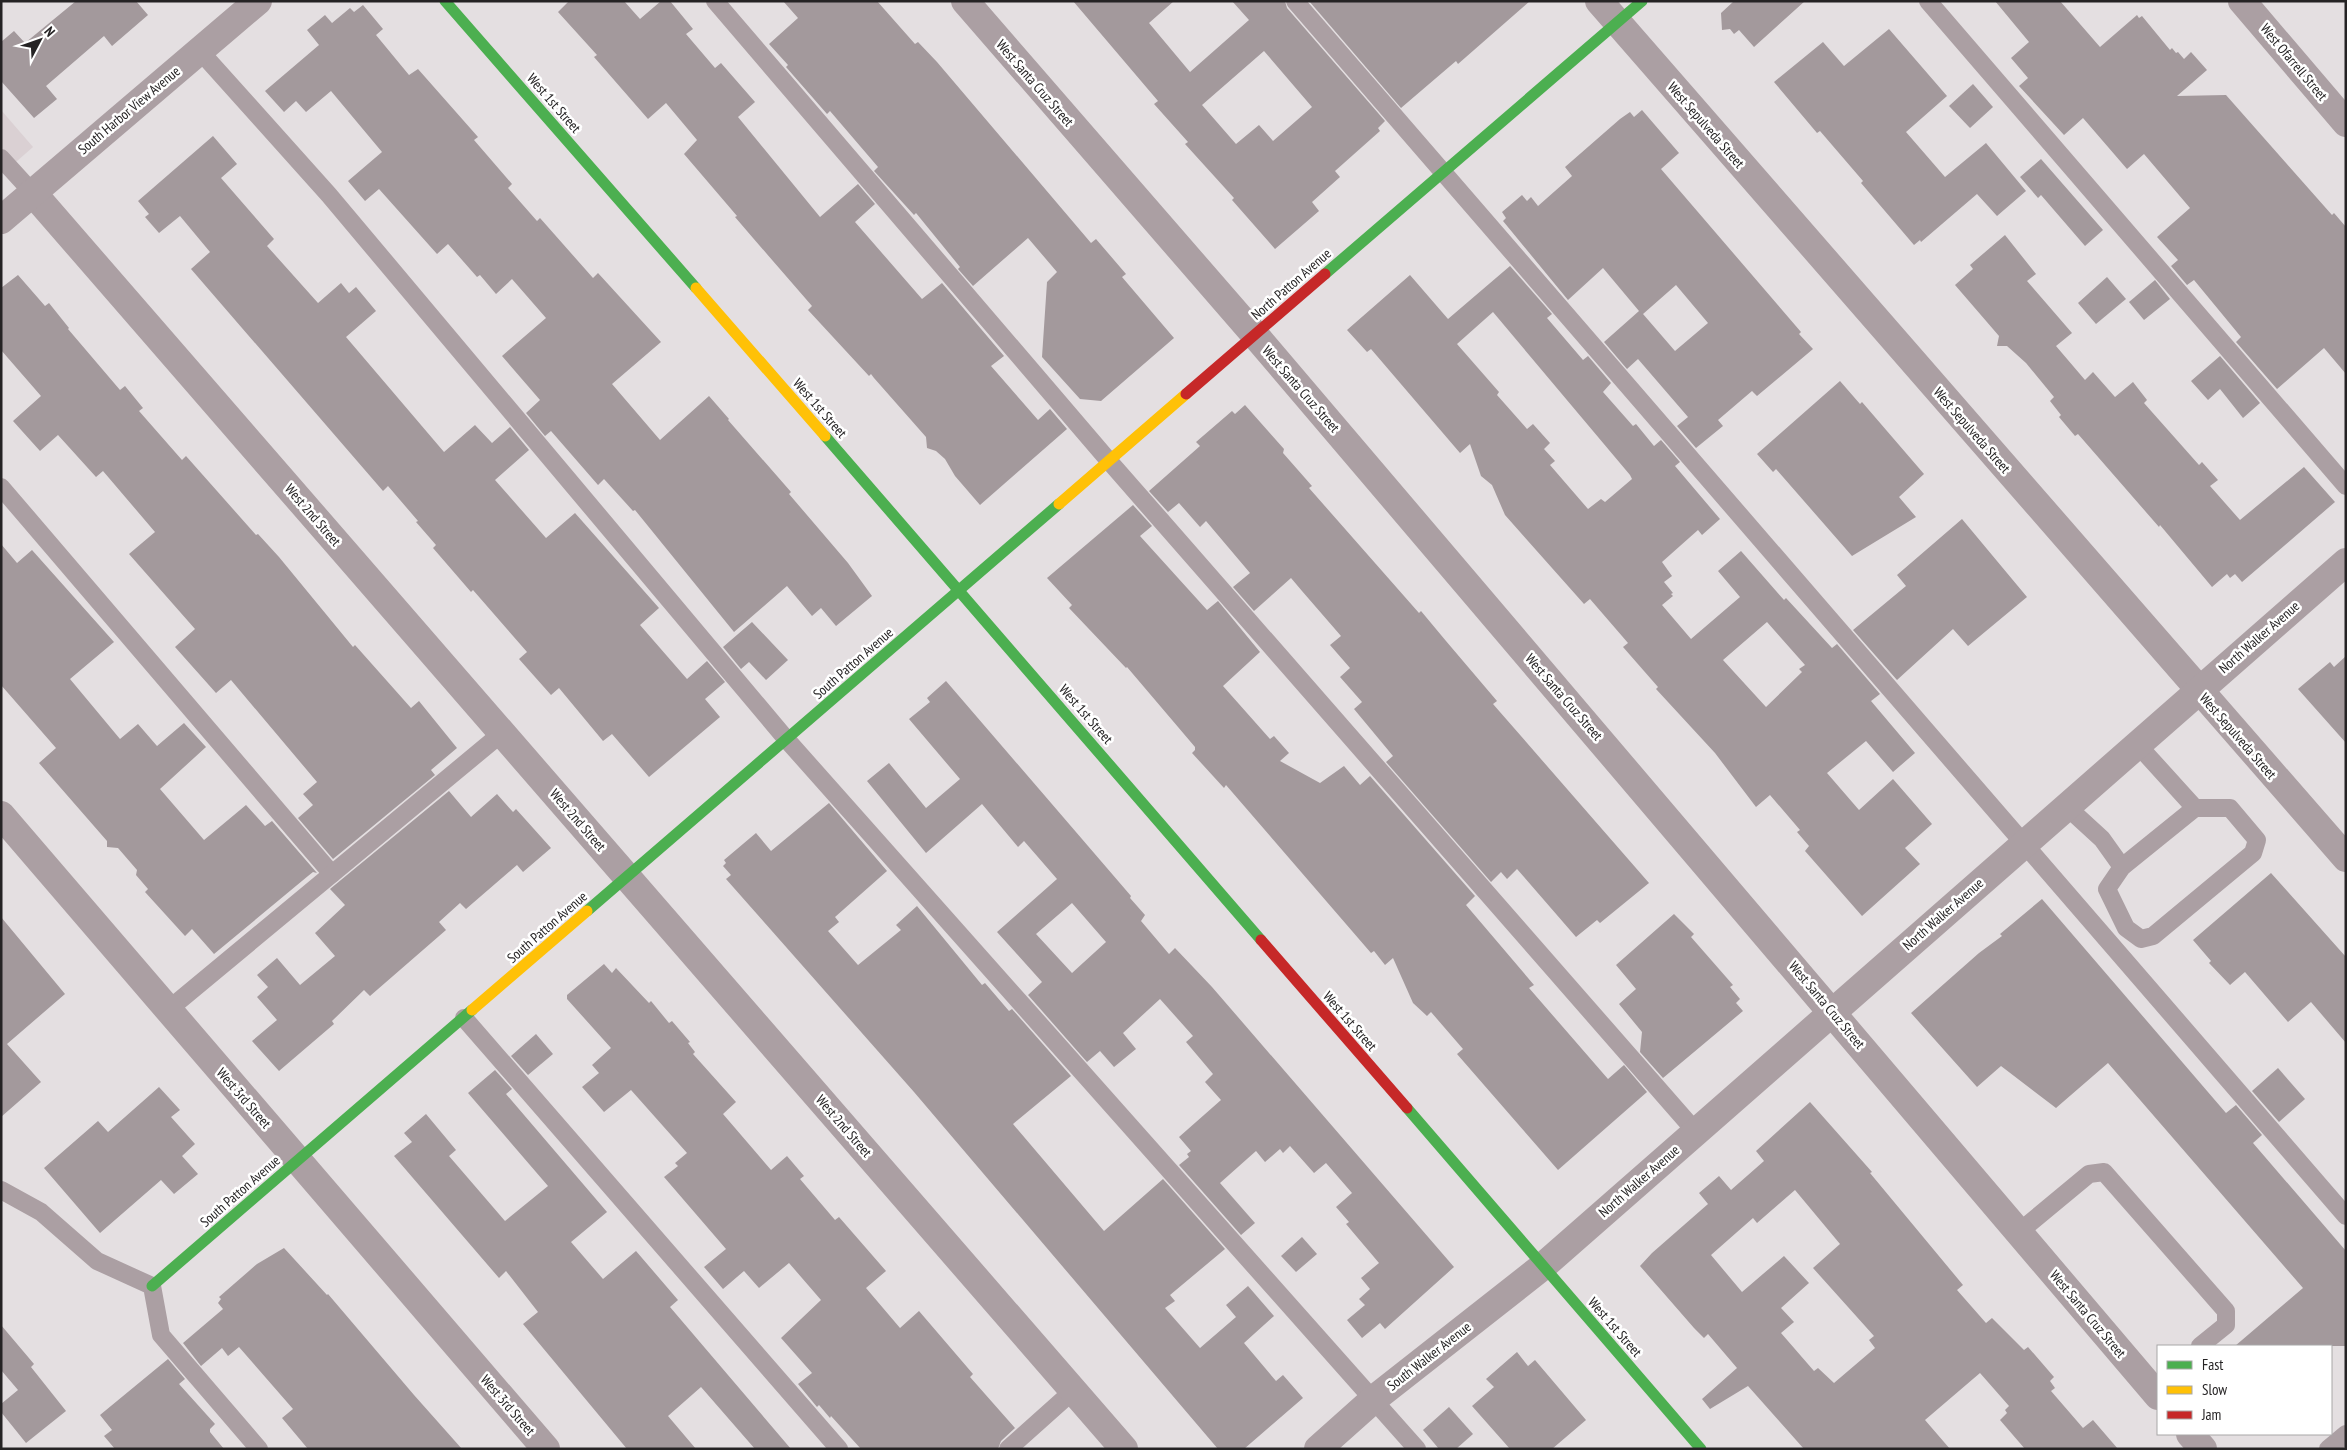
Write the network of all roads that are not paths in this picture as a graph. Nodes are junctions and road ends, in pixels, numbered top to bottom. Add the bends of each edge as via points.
1 (258, 1) edge
2 (444, 1) edge
3 (715, 1) edge
4 (965, 1) edge
5 (1295, 1) edge
6 (1599, 1) edge
7 (1642, 1) edge
8 (1928, 1) edge
9 (2242, 1) edge
10 (1617, 22) junction
11 (199, 50) junction
12 (2346, 122) edge
13 (1, 158) edge
14 (1444, 172) junction
15 (32, 192) junction
16 (1, 220) edge
17 (1255, 335) junction
18 (1110, 461) junction
19 (2346, 486) edge
20 (1, 487) edge
21 (2346, 562) edge
22 (960, 591) junction
23 (2198, 690) junction
24 (502, 733) junction
25 (787, 740) junction
26 (2137, 744) junction
27 (2066, 806) junction
28 (2195, 808) junction
29 (1, 815) edge
30 (2023, 844) junction
31 (2346, 858) edge
32 (2122, 867) junction
33 (332, 874) junction
34 (628, 877) junction
35 (168, 1010) junction
36 (1832, 1011) junction
37 (464, 1018) junction
38 (1696, 1132) junction
39 (298, 1161) junction
40 (1, 1190) edge
41 (2346, 1216) edge
42 (2019, 1232) junction
43 (1542, 1267) junction
44 (152, 1286) junction
45 (2201, 1345) edge
46 (1074, 1390) junction
47 (2157, 1391) edge
48 (1374, 1399) junction
49 (2346, 1434) edge
50 (2191, 1435) edge
51 (259, 1449) edge
52 (546, 1449) edge
53 (839, 1449) edge
54 (1008, 1449) edge
55 (1124, 1449) edge
56 (1318, 1449) edge
57 (1417, 1449) edge
58 (1702, 1449) edge
59 (2203, 1449) edge
60 (2328, 1449) edge

1 - 11 street, South Harbor View Avenue
2 - 22 street, West 1st Street
3 - 18 lane
4 - 17 street, West Santa Cruz Street
5 - 14 lane
6 - 10 street, West Sepulveda Street
7 - 10 street, North Patton Avenue
8 - 19 lane
9 - 12 street, West Ofarrell Street
10 - 14 street, North Patton Avenue
10 - 23 street, West Sepulveda Street
11 - 15 street, South Harbor View Avenue
11 - 25 lane via 329,195
13 - 15 lane
14 - 17 street, North Patton Avenue
14 - 30 lane
15 - 16 street, South Harbor View Avenue
15 - 24 street, West 2nd Street
17 - 18 street, North Patton Avenue
17 - 36 street, West Santa Cruz Street
18 - 22 street, North Patton Avenue
18 - 38 lane
20 - 33 lane
21 - 23 street, North Walker Avenue
22 - 25 street, South Patton Avenue
22 - 43 street, West 1st Street
23 - 26 street, North Walker Avenue
23 - 31 street, West Sepulveda Street
24 - 33 lane
24 - 34 street, West 2nd Street
25 - 34 street, South Patton Avenue
25 - 48 lane
26 - 27 street, North Walker Avenue
26 - 28 lane
27 - 30 street, North Walker Avenue
27 - 32 lane via 2102,839
28 - 32 lane
28 - 32 lane via 2230,808 2257,840 2254,853 2153,936 2141,939 2126,928 2107,889
29 - 35 street, West 3rd Street
30 - 36 street, North Walker Avenue
30 - 41 lane
33 - 35 lane
34 - 37 street, South Patton Avenue
34 - 46 street, West 2nd Street
35 - 39 street, West 3rd Street
36 - 38 street, North Walker Avenue
36 - 42 street, West Santa Cruz Street
37 - 39 street, South Patton Avenue
37 - 53 lane
38 - 43 street, North Walker Avenue
39 - 44 street, South Patton Avenue
39 - 52 street, West 3rd Street
40 - 44 lane via 41,1212 97,1261
42 - 45 lane via 2088,1174 2104,1172 2226,1311 2226,1324
42 - 47 street, West Santa Cruz Street
43 - 48 street, South Walker Avenue
43 - 58 street, West 1st Street
44 - 51 lane via 161,1335
46 - 54 lane
46 - 55 street, West 2nd Street
48 - 56 street, South Walker Avenue
48 - 57 lane
49 - 60 lane
50 - 59 street

